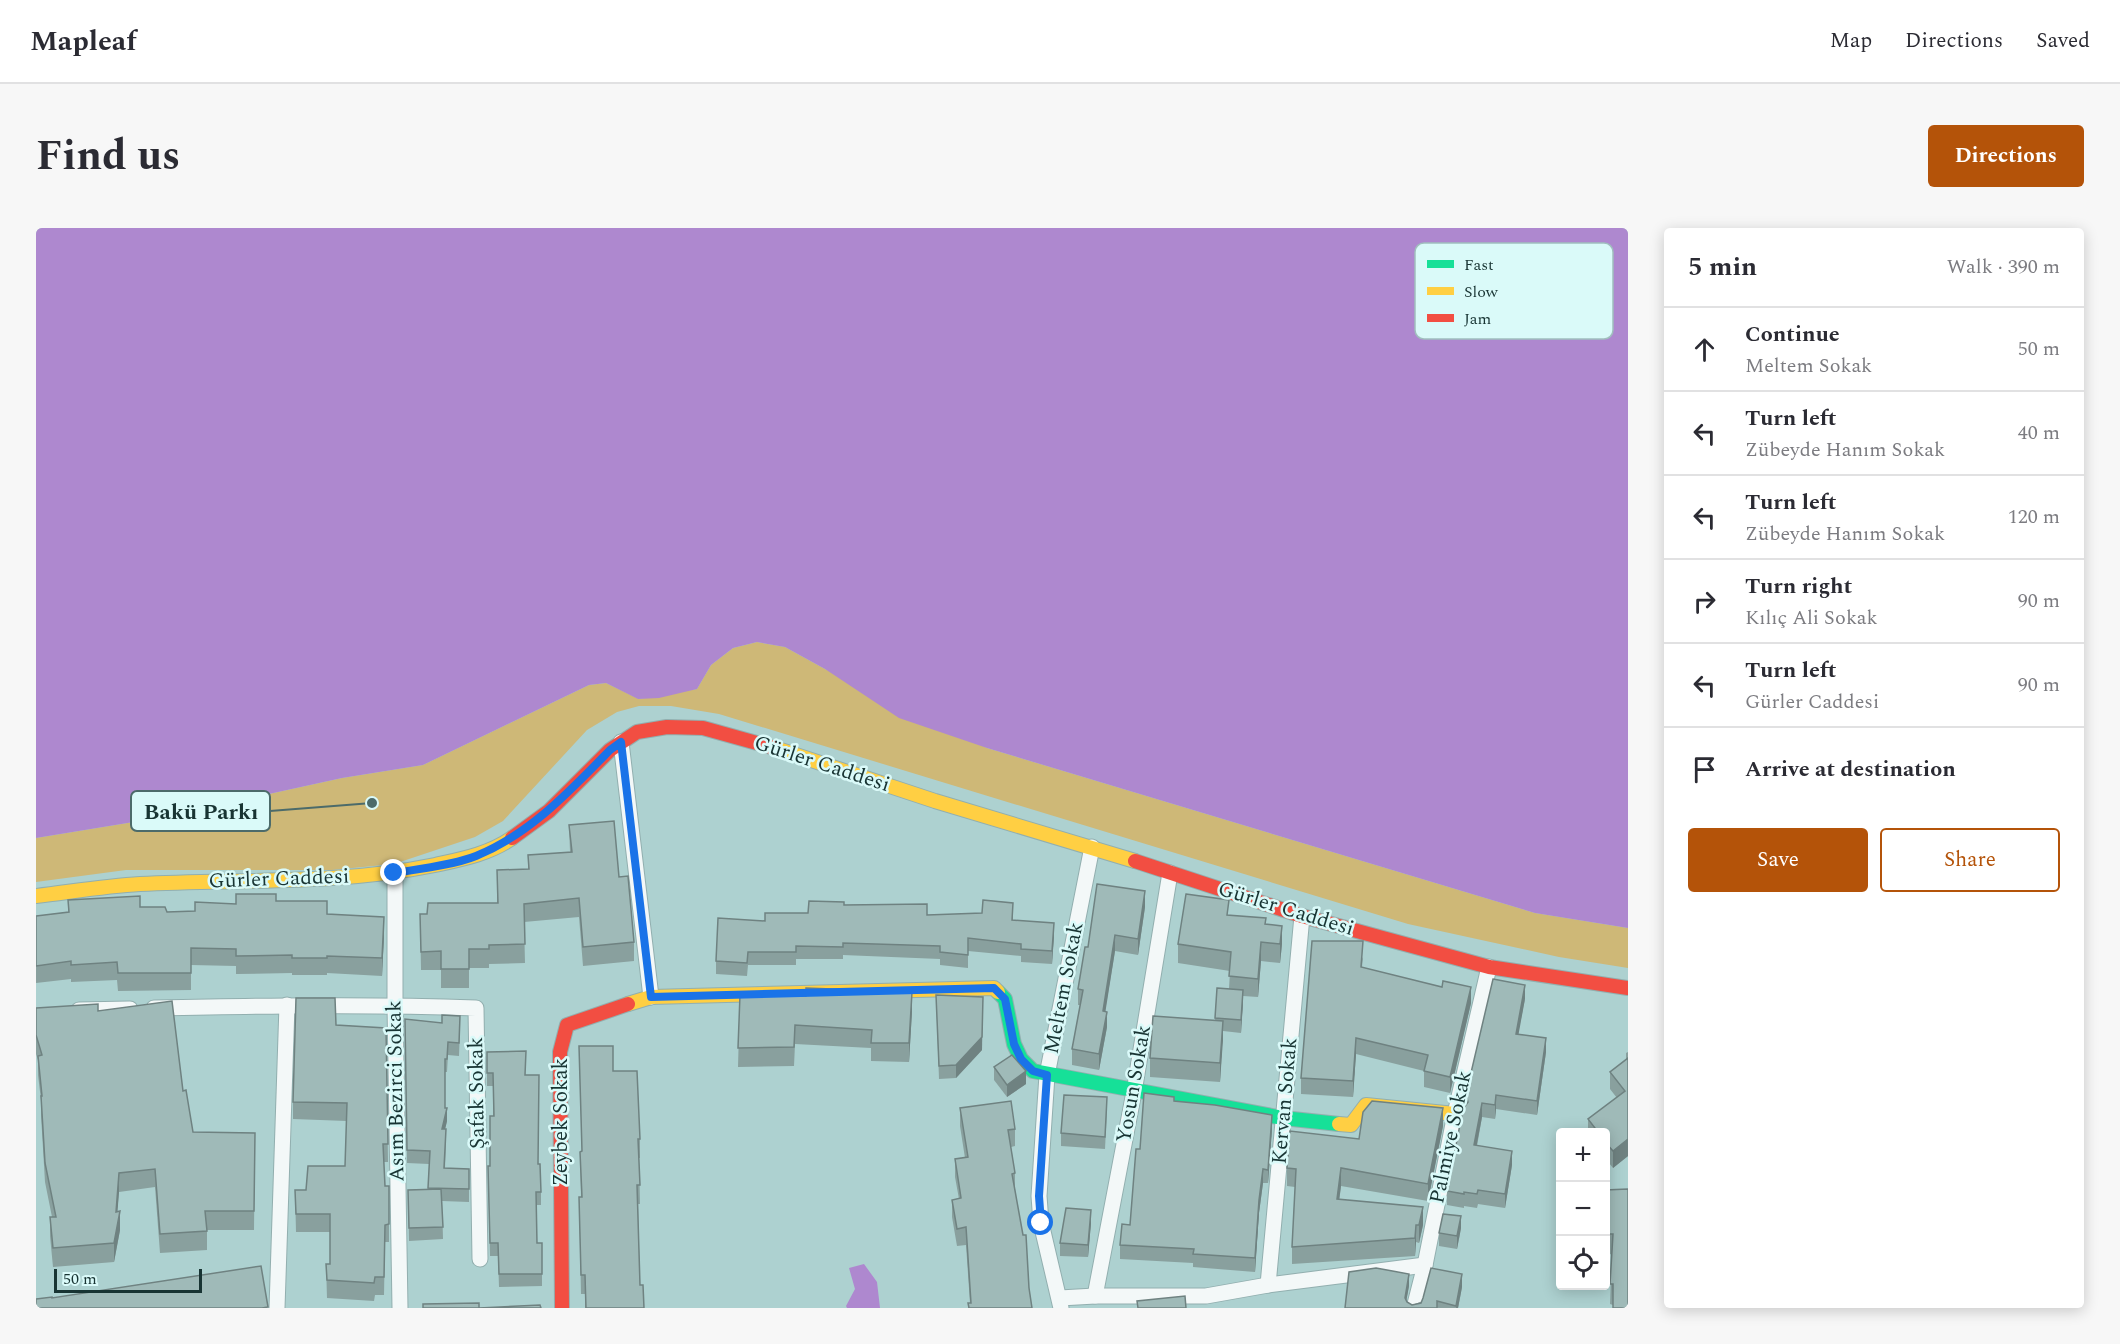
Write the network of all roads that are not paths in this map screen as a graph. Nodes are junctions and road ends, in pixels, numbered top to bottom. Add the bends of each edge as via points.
1 (621, 742) junction
2 (1092, 847) junction
3 (394, 873) junction
4 (1170, 873) junction
5 (36, 896) edge
6 (1302, 916) junction
7 (1489, 967) junction
8 (1628, 988) edge
9 (651, 997) junction
10 (287, 1005) junction
11 (395, 1005) junction
12 (69, 1010) edge
13 (1047, 1075) junction
14 (1134, 1092) junction
15 (1455, 1114) junction
16 (1283, 1118) junction
17 (480, 1259) dead end
18 (1425, 1265) junction
19 (1269, 1286) junction
20 (1095, 1296) junction
21 (1060, 1303) edge
22 (277, 1308) edge
23 (400, 1308) edge
24 (562, 1308) edge
25 (1414, 1308) edge

1 - 2 street, Gürler Caddesi via 637,732 666,727 703,728
1 - 3 street, Gürler Caddesi via 549,811 507,841 474,857
1 - 9 street
2 - 4 street, Gürler Caddesi
2 - 13 street, Meltem Sokak
3 - 5 street, Gürler Caddesi via 321,880 137,884
3 - 11 street, Asım Bezirci Sokak
4 - 6 street, Gürler Caddesi
4 - 14 street, Yosun Sokak
6 - 7 street, Gürler Caddesi
6 - 16 street, Kervan Sokak
7 - 8 street, Gürler Caddesi
7 - 15 street, Palmiye Sokak
9 - 13 street via 994,988 1005,999 1021,1059 1033,1071
9 - 24 street, Zeybek Sokak via 567,1025 560,1052
10 - 11 street
10 - 12 street
10 - 22 street via 272,1268
11 - 17 street, Şafak Sokak via 476,1008
11 - 23 street, Asım Bezirci Sokak
13 - 14 street
13 - 21 street, Meltem Sokak via 1039,1196 1041,1223
14 - 16 street
14 - 20 street, Yosun Sokak
15 - 16 street via 1366,1105 1351,1125
15 - 18 street, Palmiye Sokak
16 - 19 street, Kervan Sokak
18 - 19 street
18 - 25 street, Palmiye Sokak
19 - 20 street via 1206,1296
20 - 21 street

